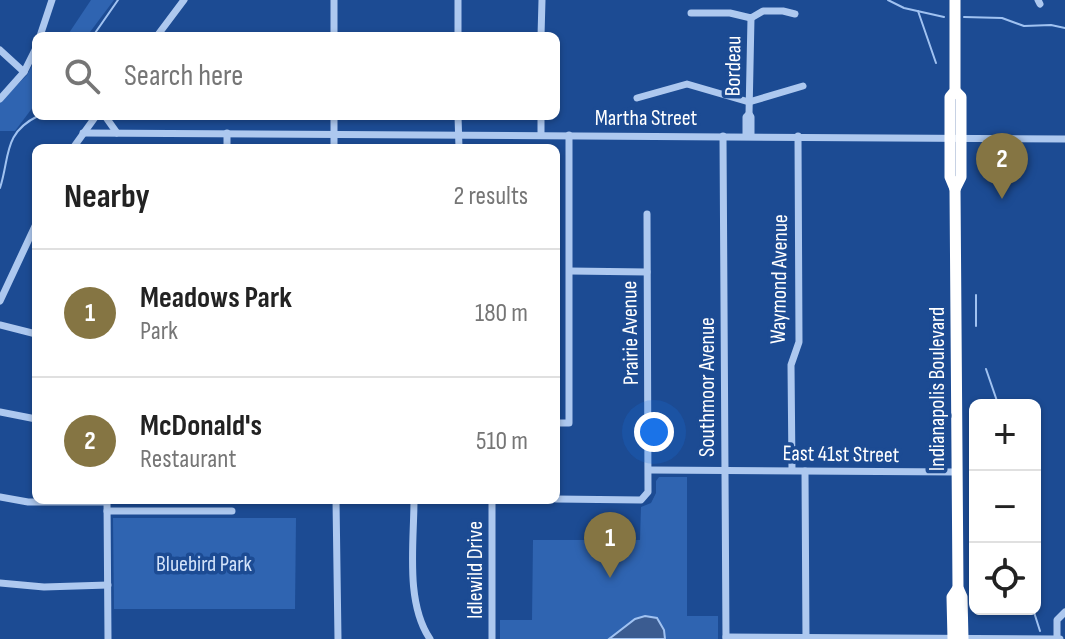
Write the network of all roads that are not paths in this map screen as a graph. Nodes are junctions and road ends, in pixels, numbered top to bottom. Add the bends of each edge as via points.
1 (52, 0) edge
2 (184, 0) edge
3 (334, 0) edge
4 (458, 0) edge
5 (542, 0) edge
6 (955, 0) edge
7 (691, 13) dead end
8 (795, 14) dead end
9 (751, 18) junction
10 (41, 32) edge
11 (160, 32) edge
12 (334, 32) edge
13 (458, 32) edge
14 (541, 32) edge
15 (0, 50) edge
16 (32, 56) edge
17 (24, 72) junction
18 (803, 86) dead end
19 (637, 98) dead end
20 (0, 99) edge
21 (749, 102) junction
22 (93, 120) edge
23 (108, 120) edge
24 (334, 120) edge
25 (458, 120) edge
26 (541, 120) edge
27 (83, 133) junction
28 (117, 133) junction
29 (227, 133) junction
30 (334, 134) junction
31 (458, 135) junction
32 (541, 135) junction
33 (569, 135) junction
34 (723, 136) junction
35 (749, 136) junction
36 (798, 136) junction
37 (955, 138) junction
38 (1065, 139) edge
39 (76, 144) edge
40 (227, 144) edge
41 (334, 144) edge
42 (459, 144) edge
43 (647, 214) dead end
44 (32, 232) edge
45 (26, 245) junction
46 (32, 247) edge
47 (570, 271) junction
48 (647, 272) junction
49 (0, 301) edge
50 (0, 325) edge
51 (32, 333) edge
52 (0, 412) edge
53 (32, 418) edge
54 (560, 423) edge
55 (649, 470) junction
56 (725, 470) junction
57 (792, 470) junction
58 (805, 471) junction
59 (957, 472) junction
60 (0, 497) edge
61 (560, 499) edge
62 (32, 502) edge
63 (107, 504) edge
64 (336, 504) edge
65 (414, 504) edge
66 (492, 504) edge
67 (232, 511) dead end
68 (0, 583) edge
69 (108, 585) junction
70 (958, 588) junction
71 (1065, 612) edge
72 (726, 638) edge
73 (806, 638) edge
74 (953, 638) edge
75 (108, 639) edge
76 (338, 639) edge
77 (430, 639) edge
78 (492, 639) edge
79 (963, 639) edge
80 (1058, 639) edge

1 - 10 street
2 - 11 street
3 - 12 street
4 - 13 street
5 - 14 street
6 - 37 highway, Indianapolis Boulevard via 955,91 950,97
7 - 9 street
8 - 9 street via 763,11
9 - 21 street, Bordeau
15 - 17 street
16 - 17 street
17 - 20 street
18 - 21 street
19 - 21 street via 687,84
21 - 35 street, Bordeau
22 - 27 street
23 - 28 street
24 - 30 street
25 - 31 street
26 - 32 street
27 - 28 street, Martha Street
27 - 39 street
28 - 29 street, Martha Street
29 - 30 street, Martha Street
29 - 40 street
30 - 31 street, Martha Street
30 - 41 street
31 - 32 street, Martha Street
31 - 42 street
32 - 33 street, Martha Street
33 - 34 street, Martha Street
33 - 47 street
34 - 35 street, Martha Street
34 - 56 street, Southmoor Avenue
35 - 36 street, Martha Street
36 - 37 street, Martha Street
36 - 57 street, Waymond Avenue via 799,342 791,365
37 - 38 street, Martha Street
37 - 59 highway, Indianapolis Boulevard via 961,177 955,189
43 - 48 street, Prairie Avenue
44 - 45 street
45 - 46 street
45 - 49 street
47 - 48 street
47 - 54 street via 569,423
48 - 55 street, Prairie Avenue
50 - 51 street
52 - 53 street
55 - 56 street, East 41st Street
55 - 61 street, Prairie Avenue via 646,498 641,500
56 - 57 street, East 41st Street
56 - 72 street, Southmoor Avenue
57 - 58 street, East 41st Street
58 - 59 street, East 41st Street
58 - 73 street
59 - 70 highway, Indianapolis Boulevard
60 - 62 street
63 - 67 street
63 - 69 street
64 - 76 street
65 - 77 street via 415,598
66 - 78 street, Idlewild Drive
68 - 69 street
69 - 75 street
70 - 74 highway, Indianapolis Boulevard via 952,597
70 - 79 highway, Indianapolis Boulevard
71 - 80 street via 1057,620
72 - 73 street
73 - 74 street
74 - 79 street
79 - 80 street

